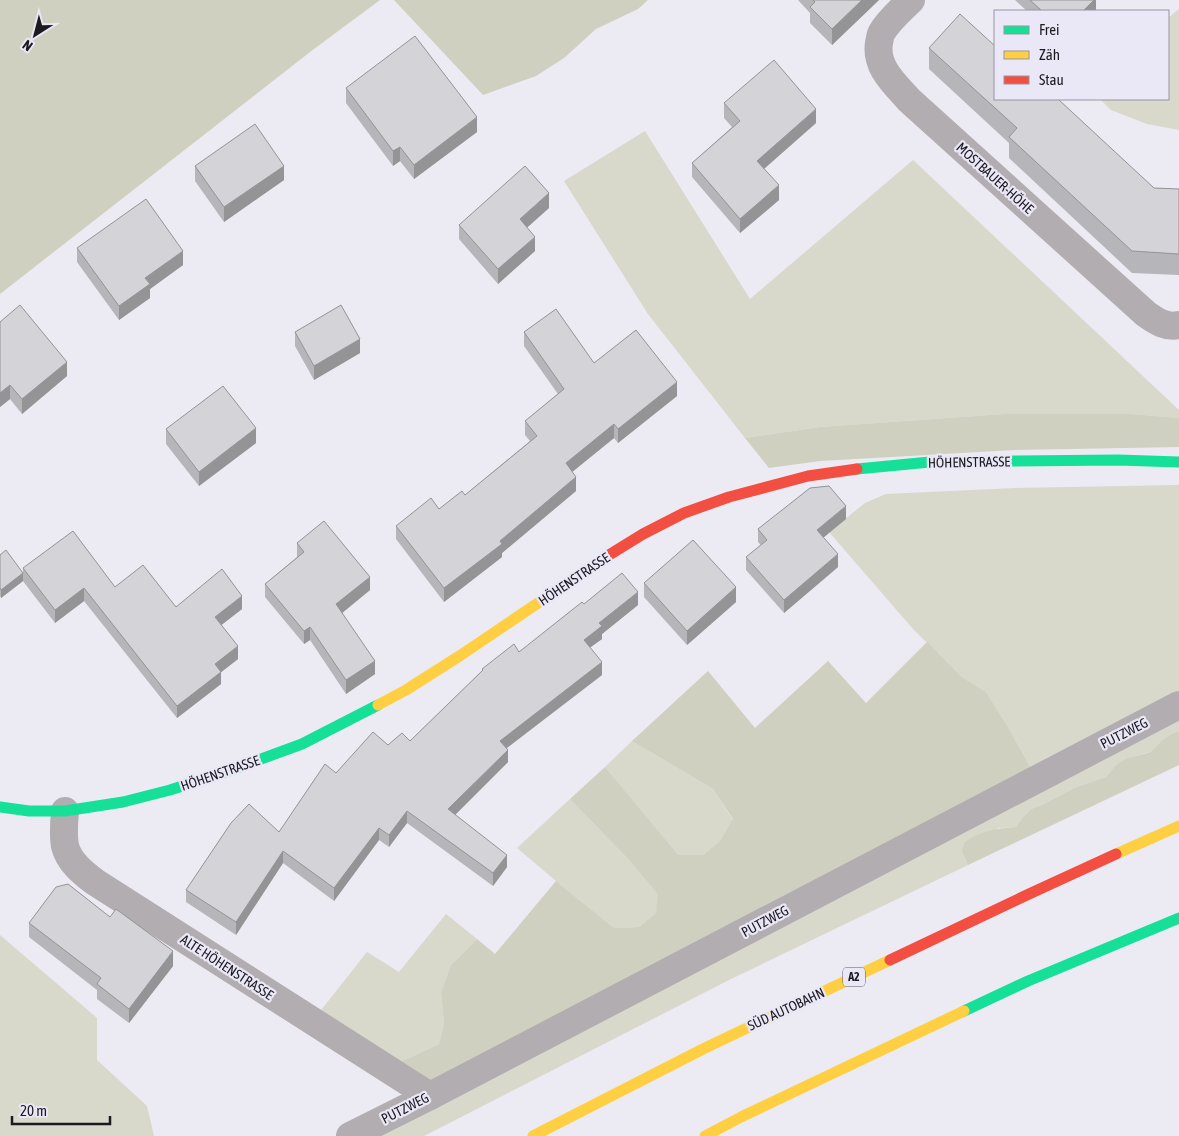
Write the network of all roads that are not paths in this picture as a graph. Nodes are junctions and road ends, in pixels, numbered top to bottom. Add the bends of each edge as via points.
1 (911, 0) edge
2 (1179, 325) edge
3 (1179, 462) edge
4 (1179, 705) edge
5 (0, 807) edge
6 (65, 811) junction
7 (1179, 826) edge
8 (1179, 918) edge
9 (430, 1096) junction
10 (350, 1136) edge
11 (533, 1136) edge
12 (705, 1136) edge

1 - 2 street, MOSTBAUER-HÖHE via 880,33 880,62 889,78 909,100 1146,314 1160,323
3 - 6 main road, HÖHENSTRASSE via 930,462 808,476 729,497 684,513 643,534 406,690 302,744 170,790 123,802
4 - 9 street, PUTZWEG
5 - 6 main road, HÖHENSTRASSE
6 - 9 street, ALTE HÖHENSTRASSE via 65,848 77,866 95,882
7 - 11 main road, SÜD AUTOBAHN / A2 via 714,1044
8 - 12 main road via 1028,982
9 - 10 street, PUTZWEG

